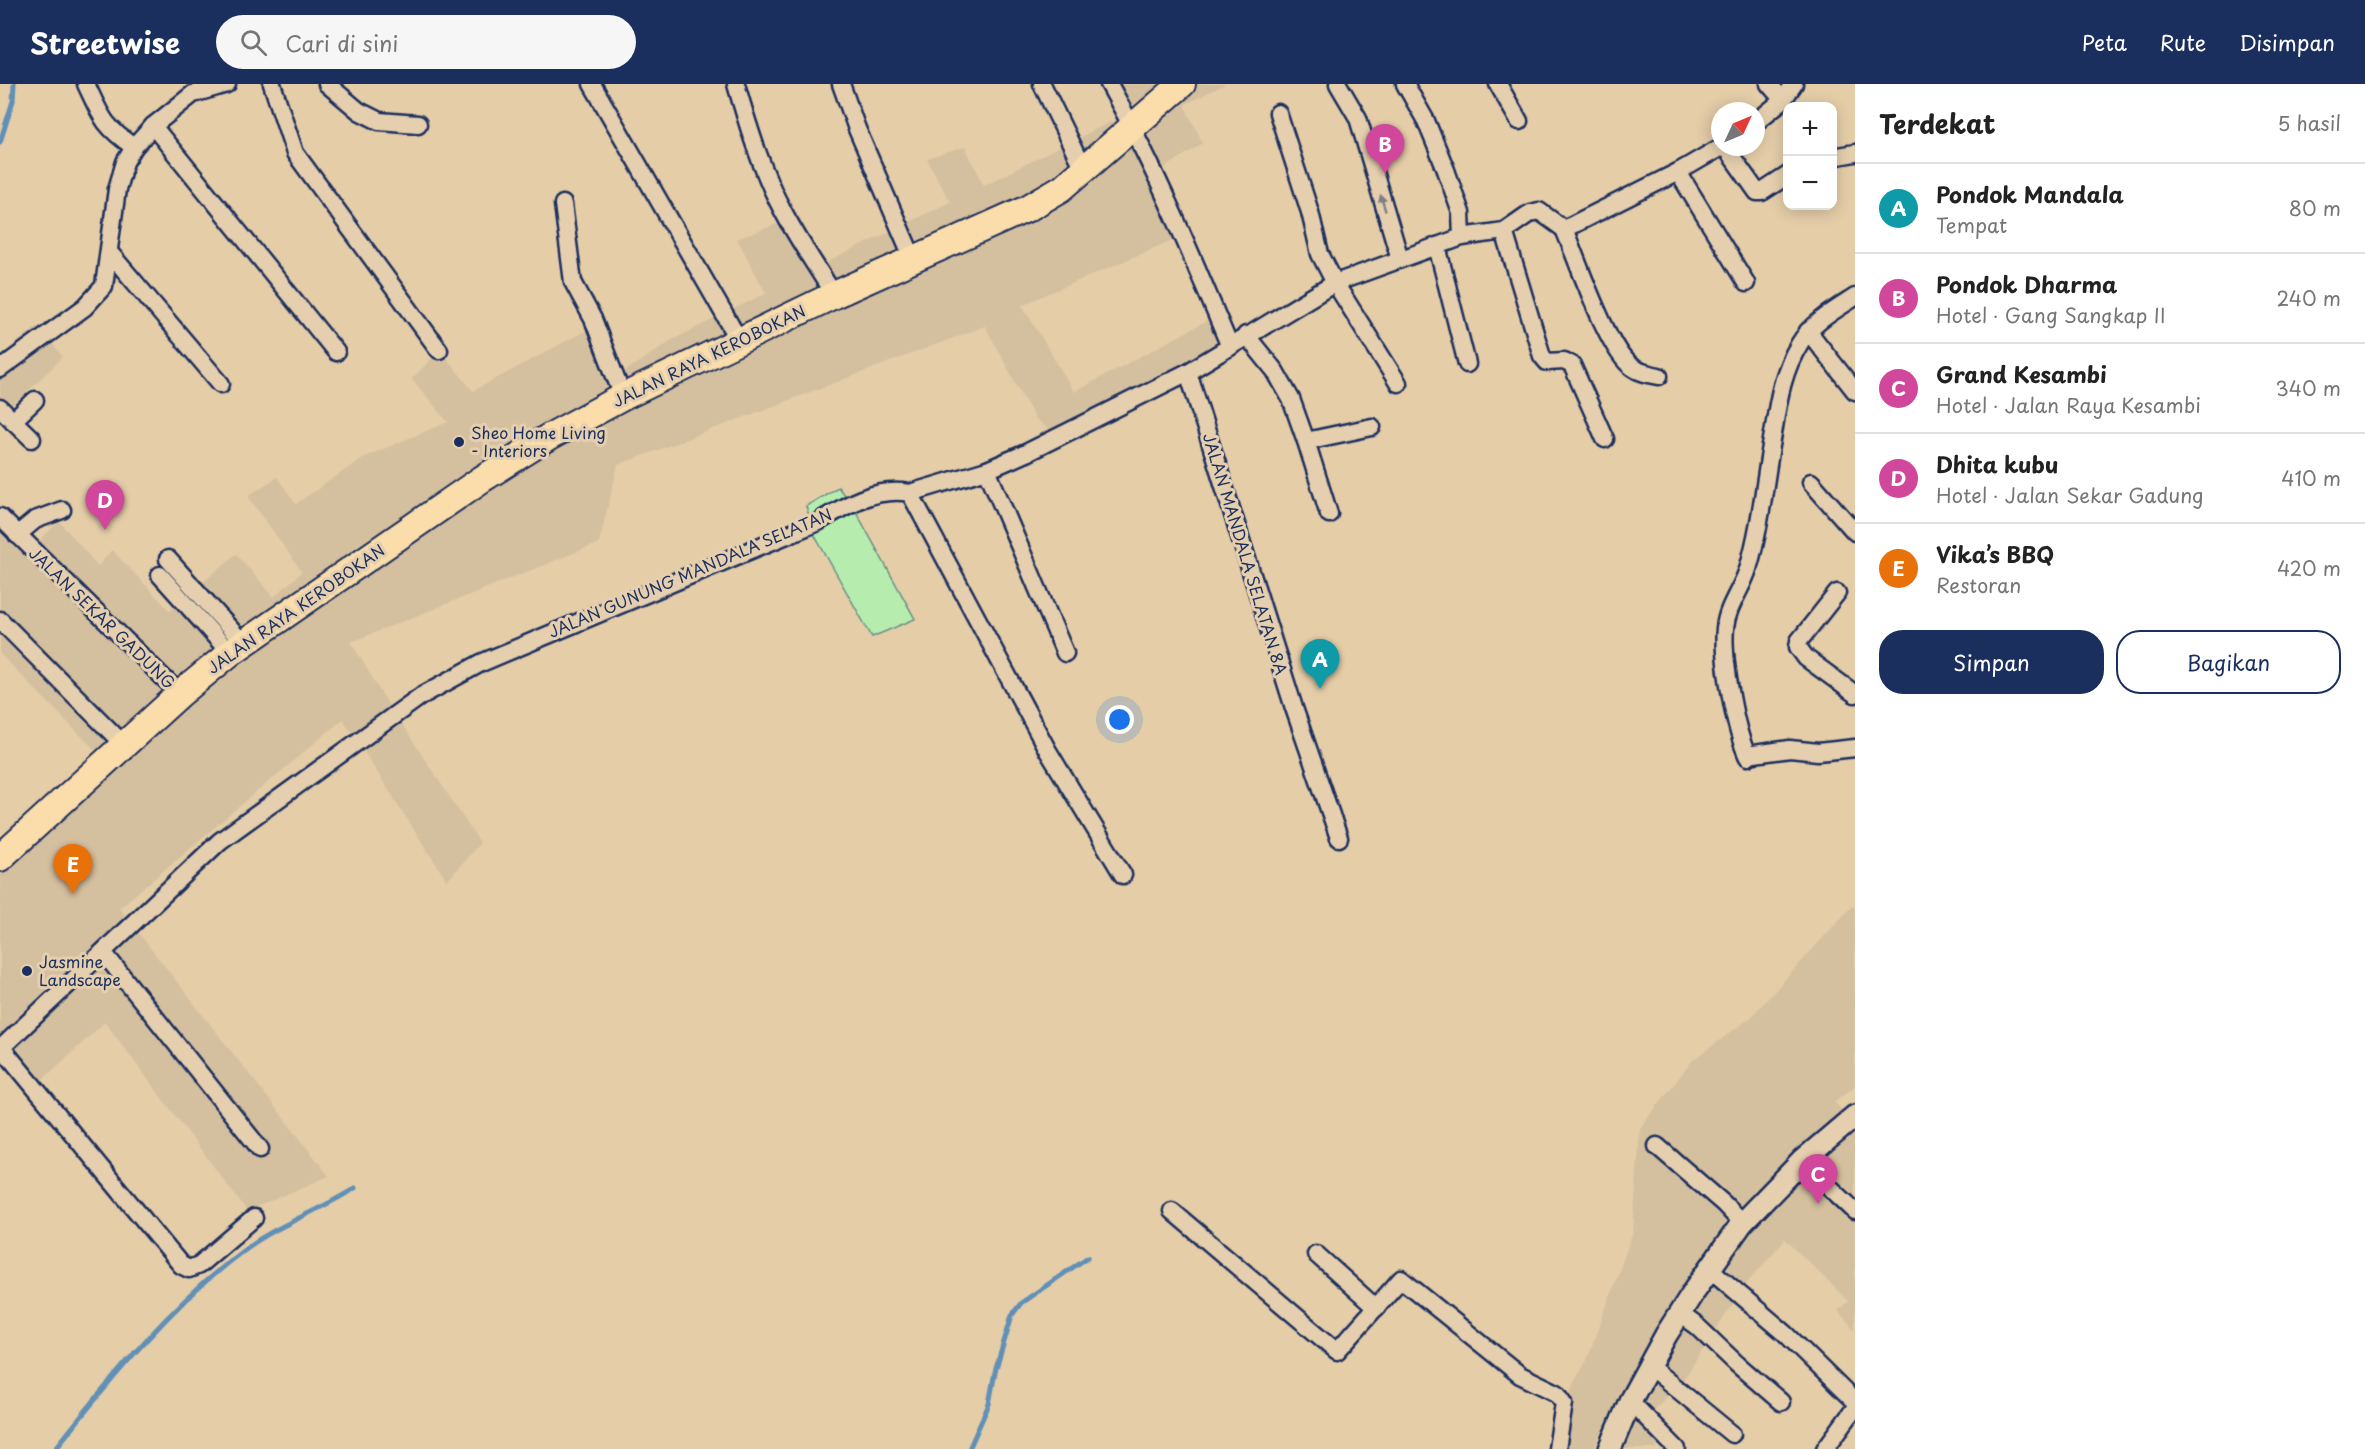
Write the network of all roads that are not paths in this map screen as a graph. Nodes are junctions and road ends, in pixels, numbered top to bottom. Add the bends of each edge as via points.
1 (86, 84) edge
2 (227, 84) edge
3 (272, 84) edge
4 (327, 84) edge
5 (592, 84) edge
6 (736, 84) edge
7 (841, 84) edge
8 (1042, 84) edge
9 (1109, 84) edge
10 (1182, 84) edge
11 (1338, 84) edge
12 (1405, 84) edge
13 (1498, 84) edge
14 (1769, 84) edge
15 (1794, 84) edge
16 (1783, 100) junction
17 (1278, 113) dead end
18 (1765, 115) edge
19 (1519, 121) dead end
20 (418, 124) dead end
21 (153, 126) junction
22 (1132, 127) junction
23 (134, 147) junction
24 (1855, 153) edge
25 (1837, 156) edge
26 (1081, 165) dead end
27 (1677, 172) junction
28 (1783, 178) edge
29 (563, 204) dead end
30 (1564, 229) junction
31 (1504, 231) junction
32 (1462, 237) junction
33 (1437, 246) junction
34 (109, 252) junction
35 (1400, 259) junction
36 (914, 261) junction
37 (1335, 283) junction
38 (1746, 283) dead end
39 (834, 295) junction
40 (1855, 297) edge
41 (1808, 331) junction
42 (1246, 335) junction
43 (739, 340) junction
44 (1230, 347) junction
45 (440, 350) dead end
46 (336, 352) dead end
47 (1467, 364) dead end
48 (0, 369) edge
49 (1188, 372) junction
50 (1659, 376) dead end
51 (1398, 383) dead end
52 (221, 384) dead end
53 (1855, 392) edge
54 (623, 397) junction
55 (35, 399) dead end
56 (0, 408) edge
57 (13, 421) junction
58 (1372, 427) dead end
59 (32, 439) dead end
60 (1605, 439) dead end
61 (1306, 441) junction
62 (987, 470) junction
63 (1811, 482) dead end
64 (910, 493) junction
65 (62, 510) dead end
66 (1329, 514) dead end
67 (0, 517) edge
68 (1855, 532) edge
69 (18, 536) junction
70 (168, 559) dead end
71 (160, 575) dead end
72 (1837, 593) dead end
73 (0, 620) edge
74 (237, 648) junction
75 (1065, 653) dead end
76 (180, 694) junction
77 (1855, 694) edge
78 (124, 745) junction
79 (1855, 748) edge
80 (1339, 838) dead end
81 (0, 858) edge
82 (1123, 875) dead end
83 (103, 952) junction
84 (1, 1049) edge
85 (1855, 1116) edge
86 (1657, 1146) dead end
87 (260, 1149) dead end
88 (1802, 1161) junction
89 (1172, 1211) dead end
90 (1855, 1211) edge
91 (254, 1218) dead end
92 (1742, 1223) junction
93 (1316, 1254) dead end
94 (1710, 1269) junction
95 (1376, 1308) junction
96 (1679, 1313) junction
97 (1649, 1366) junction
98 (1630, 1401) junction
99 (1781, 1402) dead end
100 (1855, 1402) edge
101 (1855, 1408) edge
102 (1732, 1434) dead end
103 (1557, 1449) edge
104 (1610, 1449) edge
105 (1677, 1449) edge
106 (1825, 1449) edge

1 - 23 street via 112,132
2 - 21 street via 193,94
3 - 45 street via 295,153
4 - 20 street via 359,111 379,121
5 - 43 street
6 - 39 street via 776,197
7 - 36 street
8 - 26 street
9 - 22 street
10 - 22 main road, JALAN RAYA KEROBOKAN
35 -> 11 street via 1358,118
12 - 32 street via 1426,121 1446,170 1461,213
13 - 19 street
14 - 16 street
15 - 16 street
16 - 18 street
17 - 37 street via 1320,254
21 - 23 street
21 - 46 street
22 - 36 main road, JALAN RAYA KEROBOKAN via 1062,188 1004,220
22 - 44 street via 1185,238
23 - 34 street via 117,189
24 - 25 street
27 - 28 street via 1721,147 1757,192
27 - 30 street
27 - 38 street
29 - 54 street via 573,282 593,319
30 - 31 street via 1539,211
30 - 50 street via 1620,355 1637,370
31 - 32 street, JALAN GUNUNG MANDALA SELATAN
31 - 60 street via 1542,356 1547,362 1564,361 1572,365
32 - 33 street, JALAN GUNUNG MANDALA SELATAN
33 - 35 street, JALAN GUNUNG MANDALA SELATAN
33 - 47 street
34 - 48 street via 104,286 86,307
34 - 52 street
35 - 37 street, JALAN GUNUNG MANDALA SELATAN
36 - 39 main road, JALAN RAYA KEROBOKAN
37 - 42 street, JALAN GUNUNG MANDALA SELATAN
37 - 51 street
39 - 43 main road, JALAN RAYA KEROBOKAN
40 - 41 street
41 - 53 street
41 - 79 street via 1782,381 1748,571 1725,627 1734,716 1748,756 1790,749 1818,752
42 - 44 street, JALAN GUNUNG MANDALA SELATAN
42 - 61 street via 1275,371 1291,399
43 - 54 main road, JALAN RAYA KEROBOKAN
44 - 49 street, JALAN GUNUNG MANDALA SELATAN
49 - 62 street, JALAN GUNUNG MANDALA SELATAN
49 - 80 street, JALAN MANDALA SELATAN 8A
54 - 74 main road, JALAN RAYA KEROBOKAN via 482,479
55 - 57 street
56 - 57 street
57 - 59 street
58 - 61 street
61 - 66 street
62 - 64 street, JALAN GUNUNG MANDALA SELATAN
62 - 75 street
63 - 68 street
64 - 82 street via 1048,751
64 - 83 street, JALAN GUNUNG MANDALA SELATAN via 879,494 851,502 818,522 481,663 422,696 220,841
65 - 69 street via 35,520
67 - 69 street, JALAN SEKAR GADUNG
69 - 76 street, JALAN SEKAR GADUNG
70 - 74 street
71 - 74 street
72 - 77 street via 1798,641 1798,647 1806,658
73 - 78 street
74 - 76 main road, JALAN RAYA KEROBOKAN
76 - 78 main road, JALAN RAYA KEROBOKAN
78 - 81 main road, JALAN RAYA KEROBOKAN
83 - 84 street, JALAN GUNUNG MANDALA SELATAN
83 - 87 street
84 - 91 street via 181,1265 189,1269 199,1265
85 - 88 street
86 - 92 street
88 - 90 street
88 - 92 street
89 - 95 street via 1337,1351
92 - 94 street
93 - 95 street
94 - 96 street
94 - 100 street
95 - 103 street via 1401,1279 1520,1375 1557,1393 1564,1403
96 - 97 street
96 - 99 street
97 - 98 street
97 - 102 street
98 - 104 street
98 - 105 street
101 - 106 street

